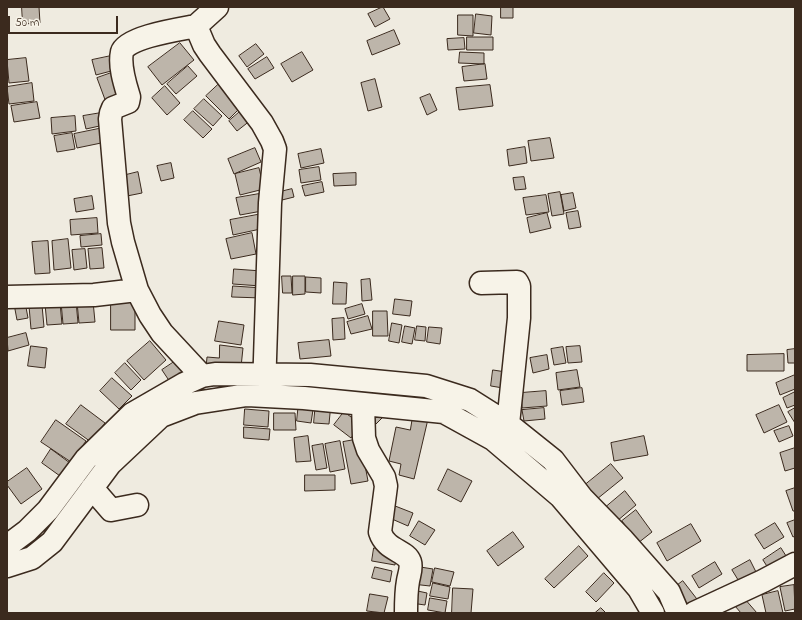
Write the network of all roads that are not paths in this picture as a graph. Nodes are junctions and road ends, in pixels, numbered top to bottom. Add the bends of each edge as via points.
1 (217, 7) edge
2 (196, 26) junction
3 (480, 283) dead end
4 (137, 290) junction
5 (7, 297) edge
6 (202, 376) junction
7 (264, 386) junction
8 (363, 404) junction
9 (508, 424) junction
10 (92, 488) junction
11 (136, 505) dead end
12 (7, 545) edge
13 (795, 564) edge
14 (7, 566) edge
15 (406, 613) edge
16 (653, 613) edge
17 (678, 613) edge
18 (694, 613) edge

1 - 2 street
2 - 4 street via 144,37 128,44 122,50 122,65 129,97 128,102 113,108 110,119 119,222
2 - 7 street via 204,46 262,122 275,149 270,203
3 - 9 street via 517,282 518,286 519,318
4 - 5 street via 94,295
4 - 6 street via 162,333
6 - 7 street via 215,374
6 - 12 street via 132,414 86,459 48,510 27,531
7 - 8 street via 304,398
7 - 9 street via 310,375 426,386 470,400
7 - 10 street via 247,395 194,402 161,416 110,464
8 - 15 street via 364,438 386,486 380,532 386,544 410,562
8 - 16 street via 444,412 493,440 560,496 639,589
9 - 17 street via 553,460 582,498 669,592
10 - 11 street via 111,510
10 - 14 street via 52,542 32,558
13 - 18 street

